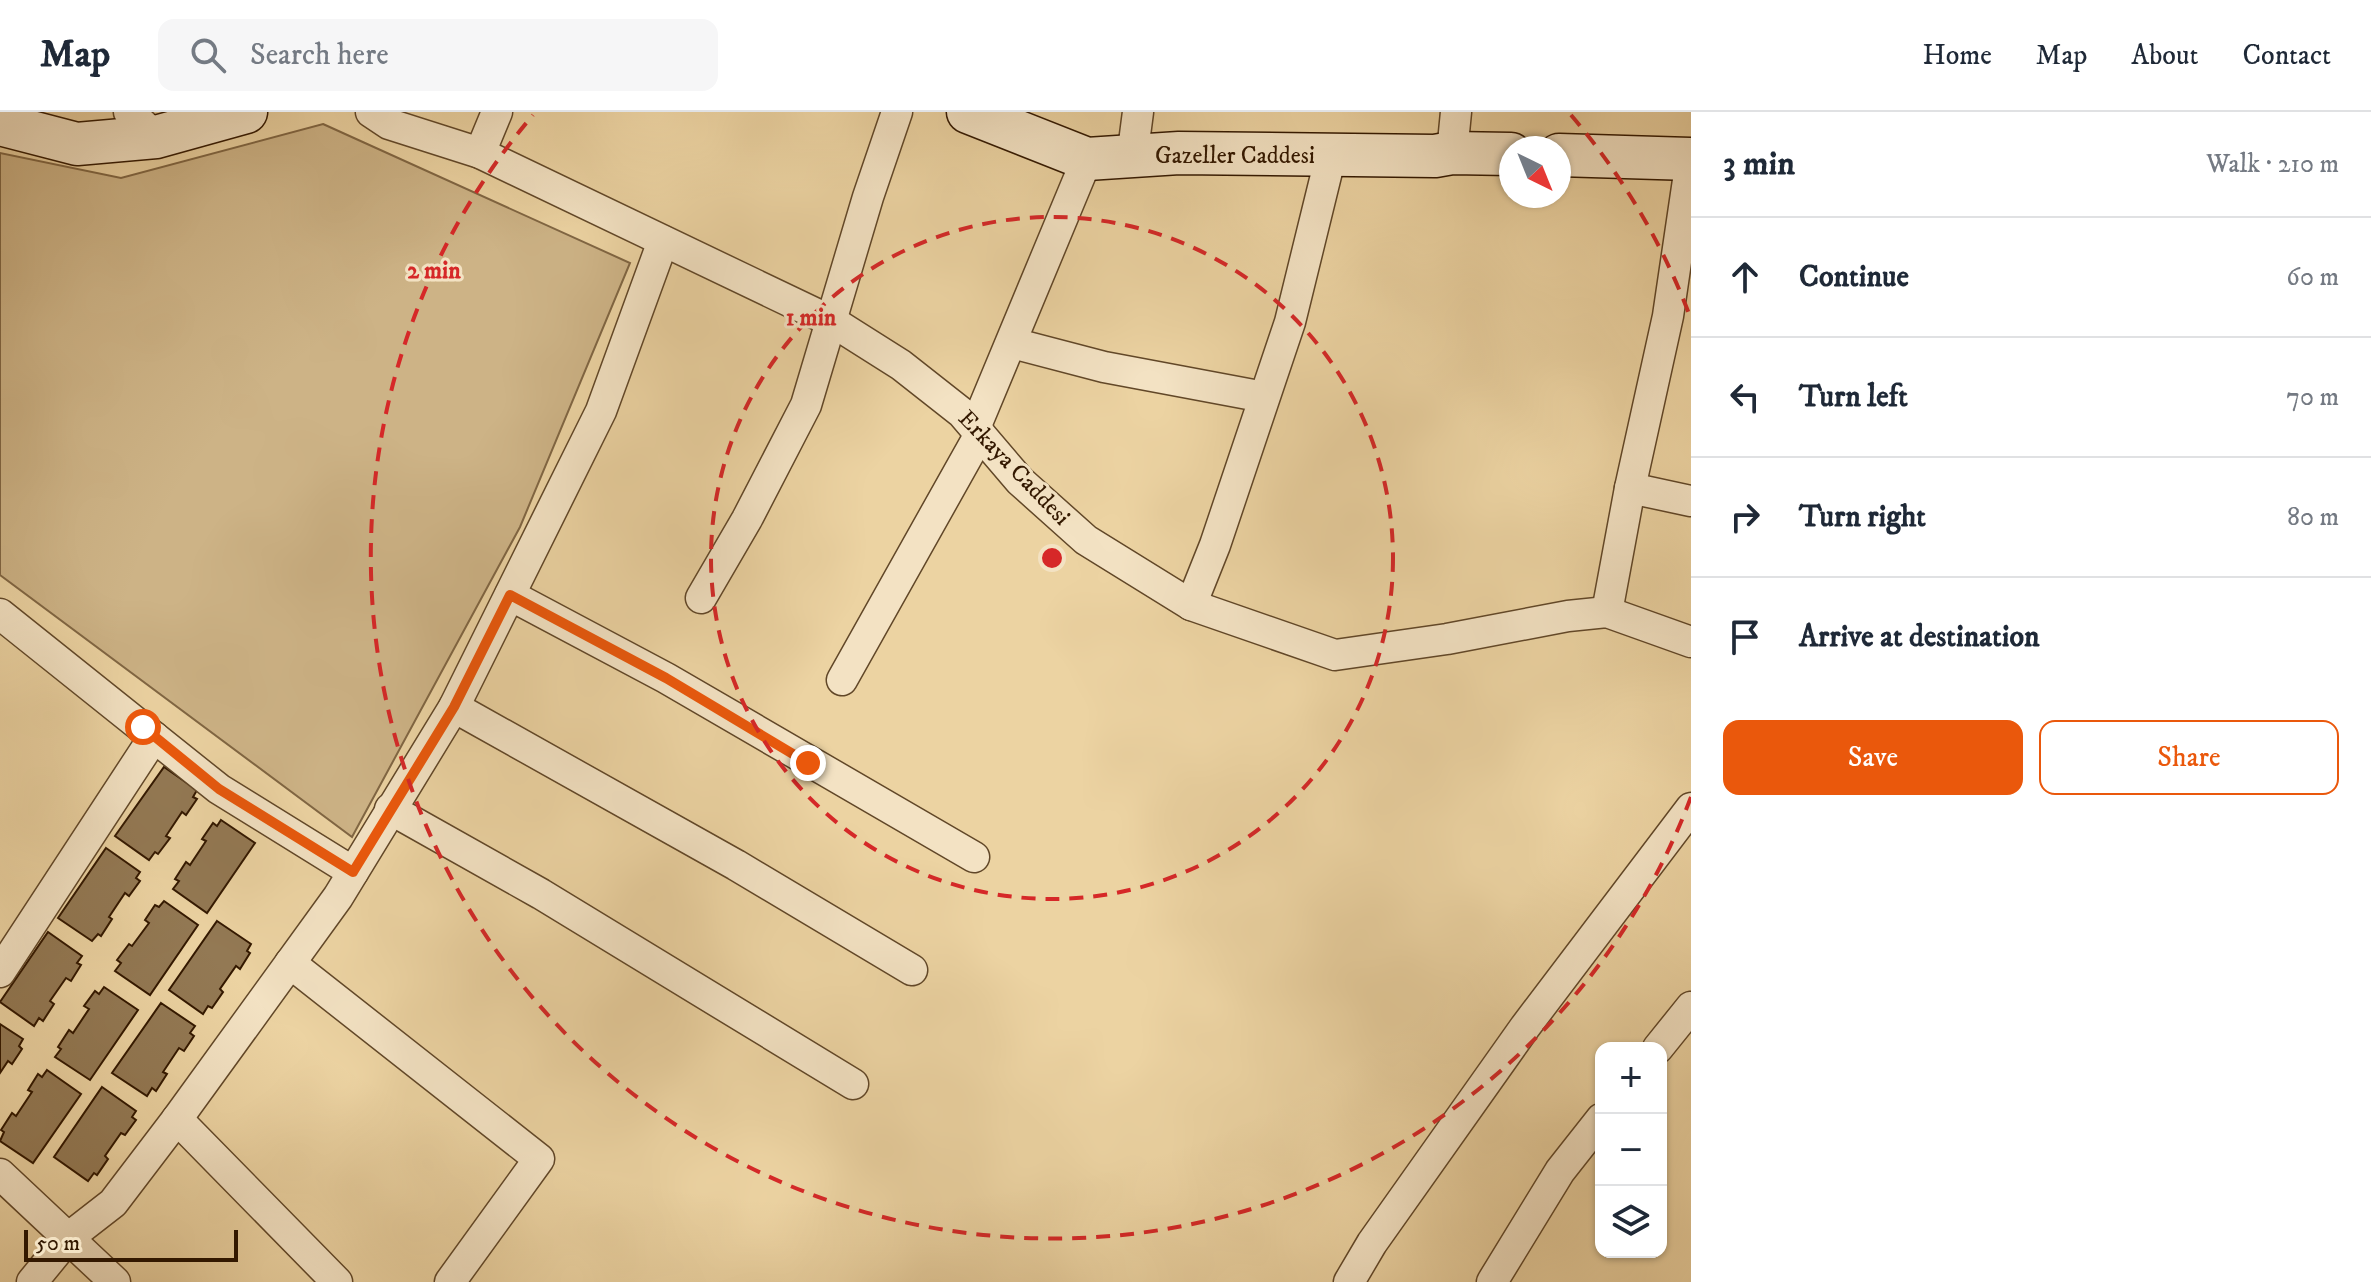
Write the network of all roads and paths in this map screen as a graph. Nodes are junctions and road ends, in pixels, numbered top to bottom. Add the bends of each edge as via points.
1 (246, 112) edge
2 (371, 112) edge
3 (497, 112) edge
4 (897, 112) edge
5 (968, 112) edge
6 (1138, 112) edge
7 (1456, 112) edge
8 (0, 124) edge
9 (143, 124) edge
10 (480, 153) junction
11 (1452, 153) junction
12 (1499, 154) edge
13 (1331, 155) junction
14 (1571, 155) edge
15 (1132, 158) junction
16 (1087, 159) junction
17 (1691, 160) edge
18 (663, 241) junction
19 (1679, 319) edge
20 (833, 322) junction
21 (1012, 343) junction
22 (1264, 397) junction
23 (977, 431) junction
24 (1630, 488) junction
25 (1691, 501) edge
26 (510, 595) junction
27 (701, 598) dead end
28 (1191, 605) junction
29 (1607, 612) junction
30 (0, 614) edge
31 (1691, 642) edge
32 (842, 680) dead end
33 (454, 707) junction
34 (154, 737) junction
35 (1691, 808) edge
36 (390, 809) junction
37 (974, 857) dead end
38 (353, 872) junction
39 (290, 963) junction
40 (912, 970) dead end
41 (0, 972) edge
42 (1691, 1007) edge
43 (1663, 1042) edge
44 (853, 1084) dead end
45 (177, 1119) junction
46 (1595, 1127) edge
47 (0, 1174) edge
48 (68, 1238) junction
49 (32, 1282) edge
50 (115, 1282) edge
51 (337, 1282) edge
52 (450, 1282) edge
53 (1349, 1282) edge
54 (1492, 1282) edge

1 - 9 street
2 - 10 street, Erkaya Caddesi via 389,124
3 - 10 street
4 - 20 street
5 - 16 street, Gazeller Caddesi
6 - 15 street
7 - 11 street
8 - 9 street via 77,144
10 - 18 street, Erkaya Caddesi
11 - 12 street, Gazeller Caddesi
11 - 13 street, Gazeller Caddesi
13 - 15 street, Gazeller Caddesi via 1179,153
13 - 22 street via 1290,322
14 - 17 street
15 - 16 street, Gazeller Caddesi
16 - 21 street
17 - 19 street
18 - 20 street, Erkaya Caddesi
18 - 26 street via 601,411
19 - 24 street
20 - 23 street, Erkaya Caddesi via 901,365
20 - 27 street via 806,405
21 - 22 street via 1104,367
21 - 23 street
22 - 28 street
23 - 28 street, Erkaya Caddesi via 1020,481 1086,540
23 - 32 street
24 - 25 street
24 - 29 street
26 - 33 street
26 - 37 street via 666,678
28 - 29 street, Erkaya Caddesi via 1335,655
29 - 31 street, Erkaya Caddesi
30 - 34 street
33 - 36 street
33 - 40 street
34 - 38 street via 219,789
34 - 41 street
35 - 53 street via 1525,1027
36 - 38 street
36 - 44 street via 541,894
38 - 39 street
39 - 45 street
39 - 52 street via 539,1159
42 - 43 street
45 - 48 street via 113,1203
45 - 51 street
46 - 54 street via 1560,1171
47 - 48 street
48 - 49 street
48 - 50 street

